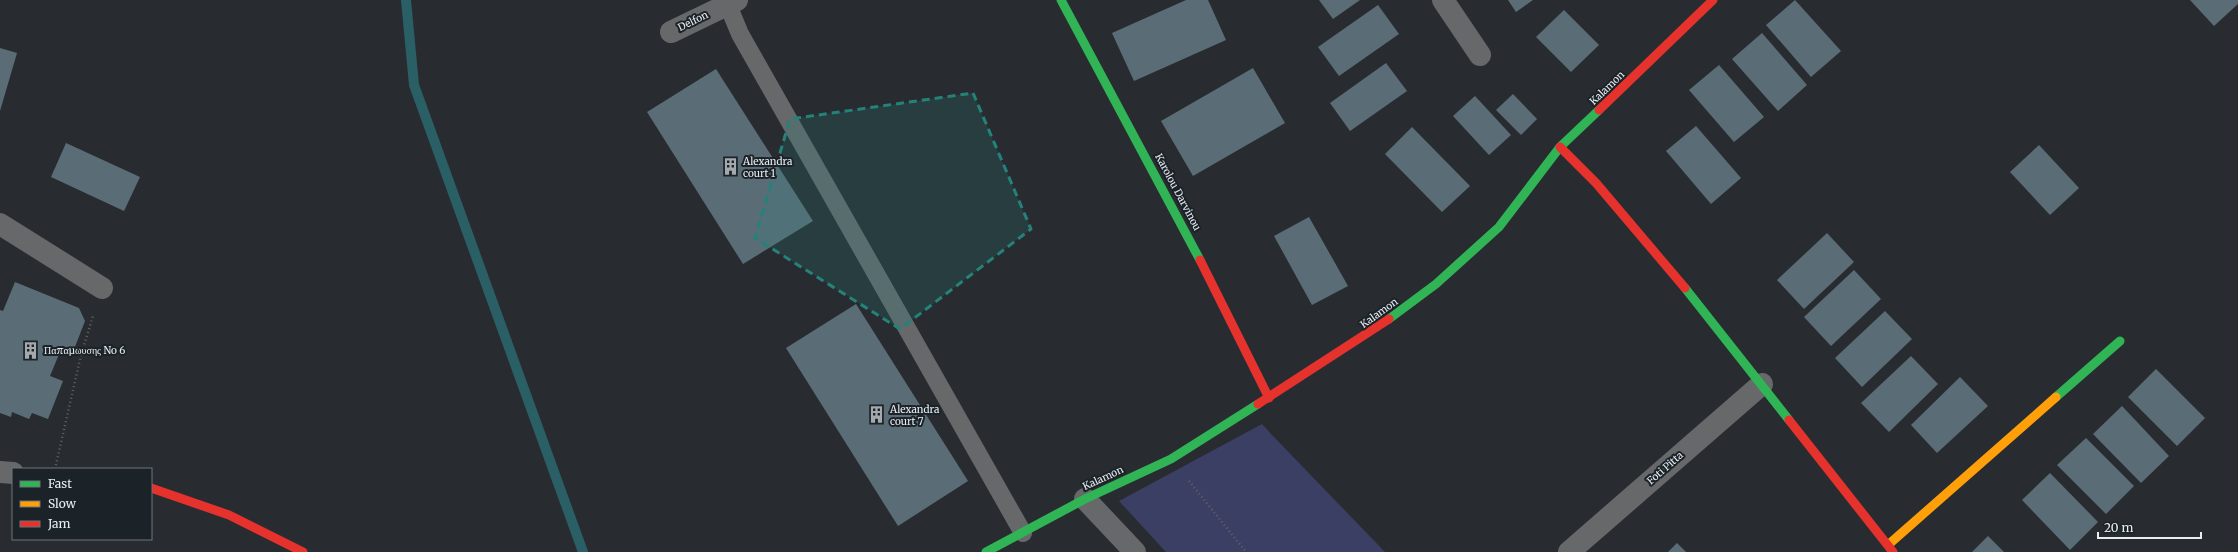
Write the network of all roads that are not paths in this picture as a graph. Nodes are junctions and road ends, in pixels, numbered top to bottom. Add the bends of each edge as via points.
1 (1061, 0) edge
2 (1443, 0) edge
3 (1713, 0) edge
4 (732, 2) edge
5 (671, 32) dead end
6 (1480, 55) dead end
7 (1560, 147) junction
8 (0, 224) edge
9 (102, 288) road end
10 (2120, 341) dead end
11 (1762, 384) junction
12 (1269, 398) junction
13 (0, 472) edge
14 (12, 473) edge
15 (152, 488) edge
16 (1085, 499) junction
17 (1023, 533) junction
18 (1891, 548) edge
19 (303, 552) edge
20 (986, 552) edge
21 (1135, 552) edge
22 (1569, 552) edge

1 - 12 street, Karolou Darvinou via 1186,230
2 - 6 street
3 - 7 street, Kalamon
4 - 5 street, Delfon
4 - 17 lane via 740,34
7 - 11 street via 1596,183 1677,278
7 - 12 street, Kalamon via 1499,227 1436,284 1372,332
8 - 9 street
10 - 18 street
11 - 18 street
11 - 22 street, Foti Pitta
12 - 16 street, Kalamon via 1171,459
13 - 14 street
15 - 19 street via 202,504 238,519
16 - 17 street, Kalamon
16 - 21 street
17 - 20 street, Kalamon

